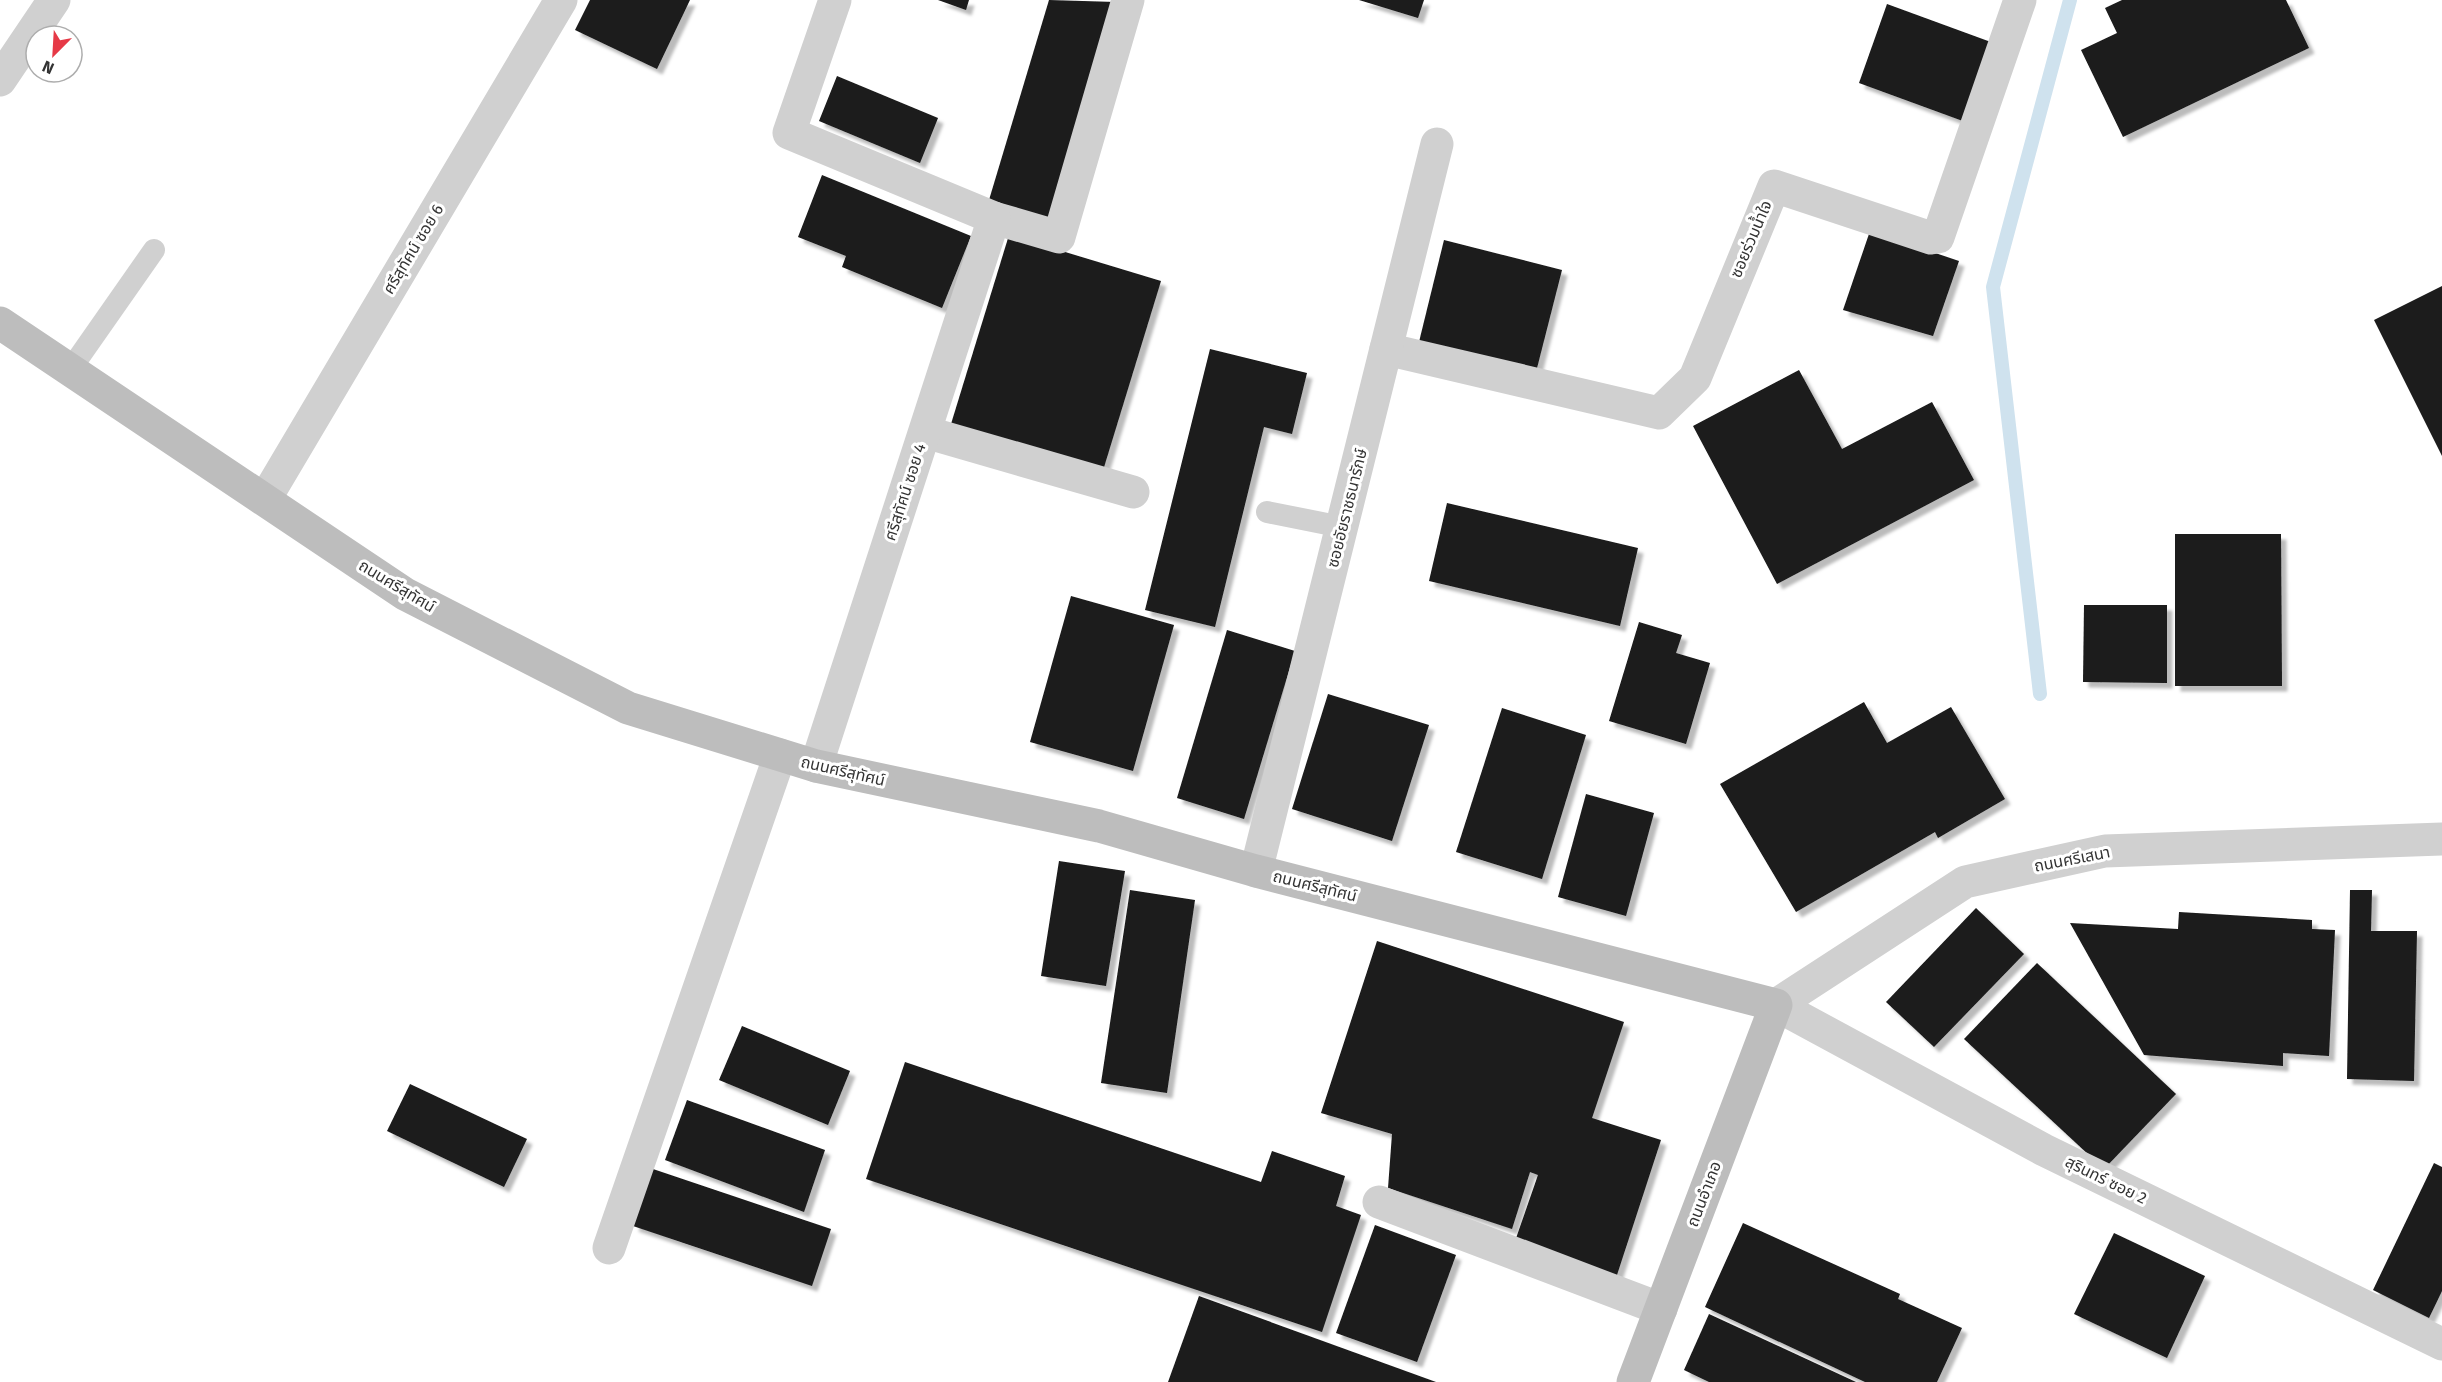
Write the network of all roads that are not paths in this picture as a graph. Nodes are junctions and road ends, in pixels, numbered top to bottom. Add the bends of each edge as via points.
1 (54, 0) edge
2 (561, 0) edge
3 (835, 0) edge
4 (1128, 0) edge
5 (2020, 0) edge
6 (0, 80) edge
7 (1437, 144) dead end
8 (994, 218) junction
9 (154, 250) dead end
10 (0, 323) edge
11 (1386, 348) junction
12 (70, 370) junction
13 (925, 432) junction
14 (1133, 492) dead end
15 (265, 499) junction
16 (1267, 512) dead end
17 (1342, 527) junction
18 (780, 755) junction
19 (816, 766) junction
20 (2442, 839) edge
21 (1256, 871) junction
22 (1776, 1005) junction
23 (1379, 1202) dead end
24 (609, 1248) dead end
25 (1661, 1309) junction
26 (2442, 1344) edge
27 (1633, 1382) edge

1 - 6 street
2 - 15 street, ศรีสุทัศน์ ซอย 6
3 - 8 street via 789,133
4 - 8 street via 1059,237
5 - 11 street, ซอยร่วมน้ำใจ via 1938,237 1931,238 1774,186 1695,378 1659,413
7 - 11 street, ซอยอัยราชธนารักษ์
8 - 13 street, ศรีสุทัศน์ ซอย 4
9 - 12 lane
10 - 12 street, ถนนศรีสุทัศน์
11 - 17 street, ซอยอัยราชธนารักษ์
12 - 15 street, ถนนศรีสุทัศน์
13 - 14 street
13 - 19 street, ศรีสุทัศน์ ซอย 4
15 - 18 street, ถนนศรีสุทัศน์ via 405,594 628,708
16 - 17 lane
17 - 21 street, ซอยอัยราชธนารักษ์
18 - 19 street, ถนนศรีสุทัศน์
18 - 24 street
19 - 21 street, ถนนศรีสุทัศน์ via 1099,826
20 - 22 street, ถนนศรีเสนา via 2105,850 1965,882
21 - 22 street, ถนนศรีสุทัศน์
22 - 25 street, ถนนอำเภอ
22 - 26 street, สุรินทร์ ซอย 2 via 2044,1150
23 - 25 street
25 - 27 street, ถนนอำเภอ

